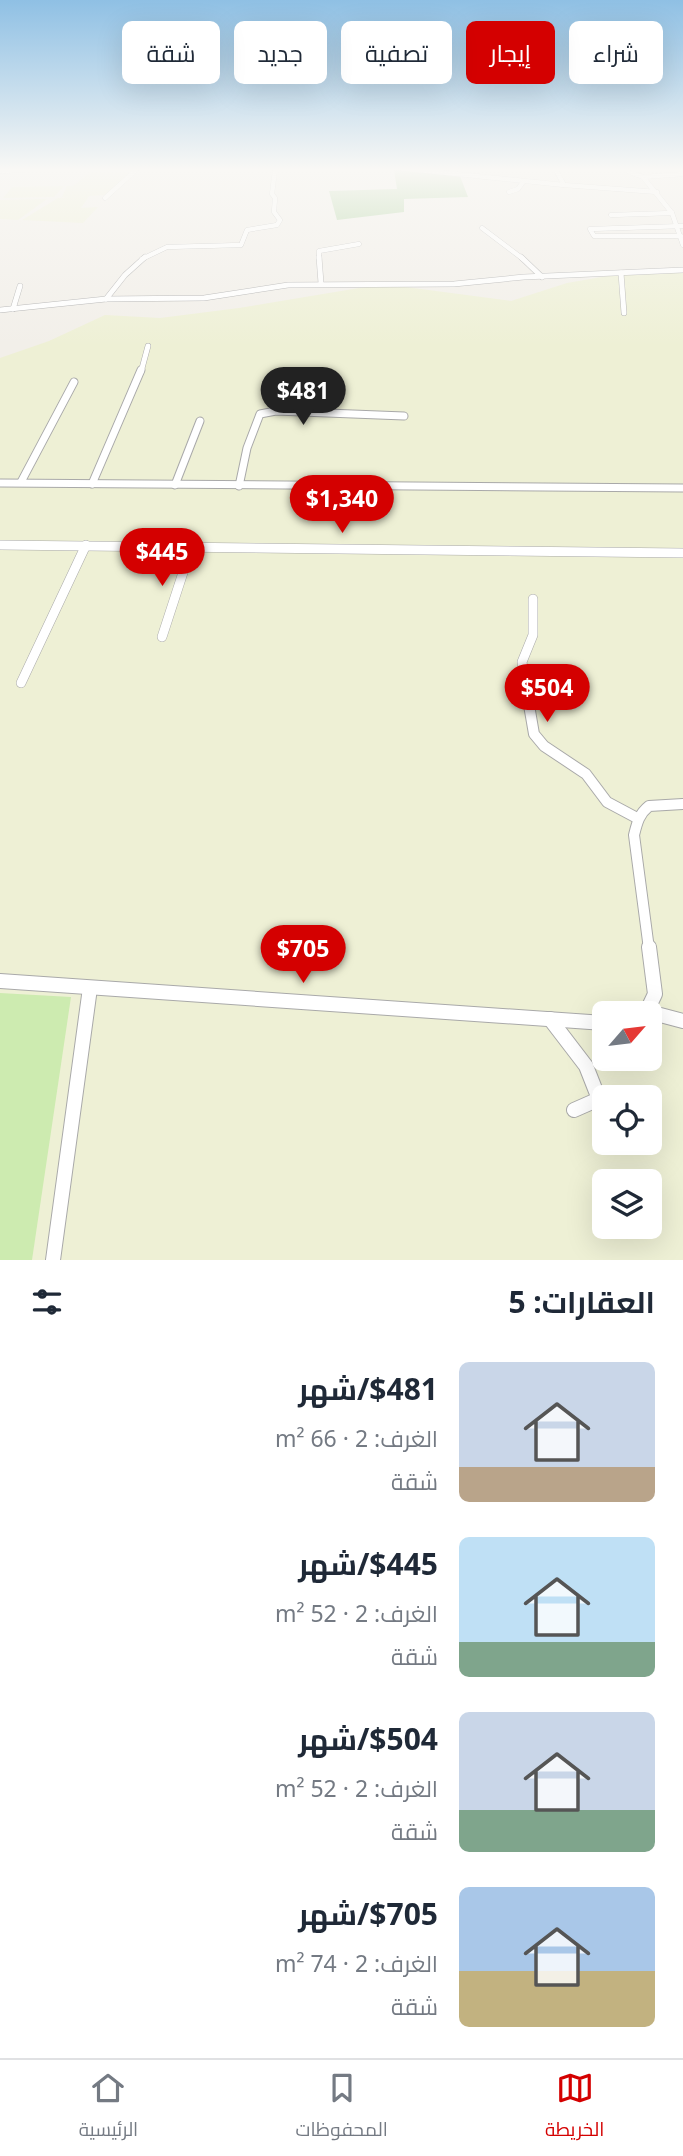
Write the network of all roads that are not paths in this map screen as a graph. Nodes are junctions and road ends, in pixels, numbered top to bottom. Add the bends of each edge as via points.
1 (254, 229) edge
2 (483, 229) edge
3 (596, 229) edge
4 (680, 229) edge
5 (681, 236) junction
6 (359, 243) dead end
7 (683, 244) edge
8 (683, 270) edge
9 (621, 273) junction
10 (542, 277) junction
11 (321, 283) junction
12 (20, 286) dead end
13 (106, 299) junction
14 (13, 309) junction
15 (0, 310) edge
16 (624, 313) dead end
17 (148, 346) dead end
18 (74, 382) dead end
19 (404, 416) dead end
20 (200, 421) dead end
21 (21, 482) junction
22 (0, 483) edge
23 (92, 484) junction
24 (175, 485) junction
25 (239, 486) junction
26 (683, 488) edge
27 (0, 545) edge
28 (86, 545) junction
29 (191, 548) junction
30 (683, 553) edge
31 (533, 599) dead end
32 (162, 637) dead end
33 (21, 683) dead end
34 (683, 804) edge
35 (637, 818) junction
36 (0, 981) edge
37 (90, 988) junction
38 (652, 1001) edge
39 (662, 1016) edge
40 (550, 1019) junction
41 (683, 1021) edge
42 (592, 1022) edge
43 (574, 1110) dead end
44 (53, 1260) edge

1 - 13 street via 247,230 240,245 157,250 134,265
2 - 10 street
3 - 5 street via 590,229 594,236
4 - 5 street
5 - 7 street
6 - 11 street via 320,251
8 - 9 street
9 - 10 street
9 - 16 street
10 - 11 street via 454,284
11 - 13 street via 204,298
12 - 14 street
13 - 14 street
14 - 15 street
17 - 23 street via 139,379
18 - 21 street
19 - 25 street via 260,414
20 - 24 street
21 - 22 street
21 - 23 street
23 - 24 street
24 - 25 street
25 - 26 street
27 - 28 street
28 - 29 street
28 - 33 street
29 - 30 street
29 - 32 street
31 - 35 street via 533,635 522,665 534,734 586,774 607,802
34 - 35 street via 657,803
35 - 38 street via 634,835 649,929
36 - 37 street
37 - 40 street
37 - 44 street
39 - 41 street
40 - 42 street
40 - 43 street via 595,1080 599,1099

